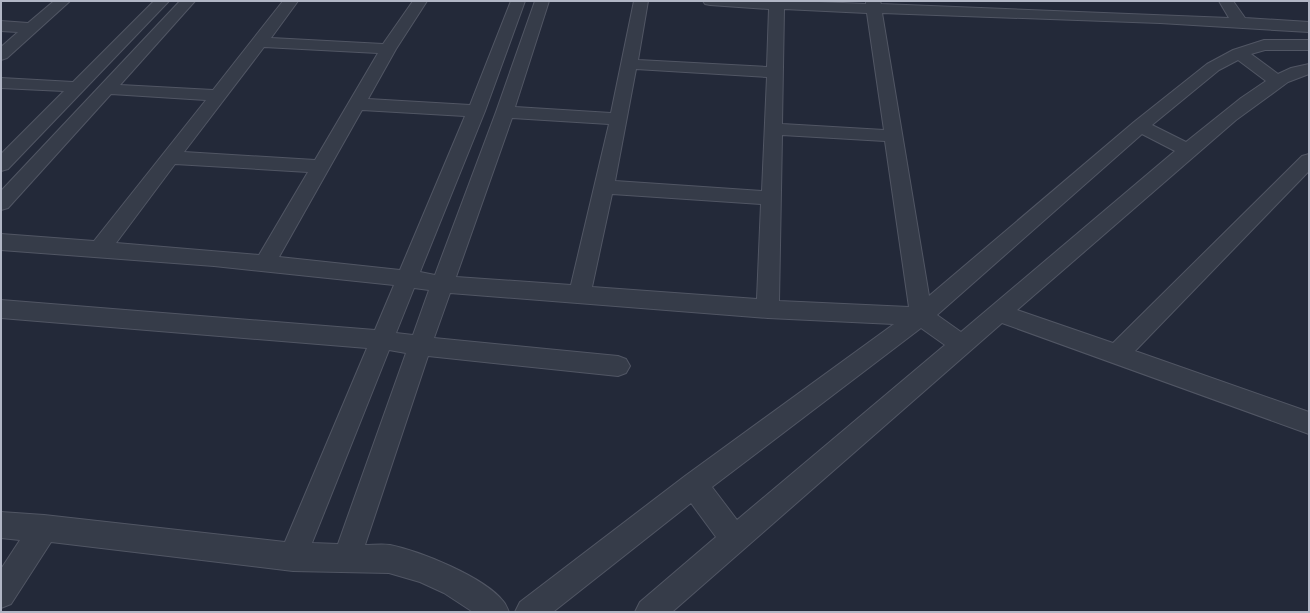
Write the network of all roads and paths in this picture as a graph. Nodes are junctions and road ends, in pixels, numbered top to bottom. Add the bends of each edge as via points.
1 (62, 1) edge
2 (162, 1) edge
3 (188, 1) edge
4 (291, 1) edge
5 (420, 1) edge
6 (518, 1) edge
7 (542, 1) edge
8 (641, 1) edge
9 (710, 1) edge
10 (1048, 1) edge
11 (1226, 1) edge
12 (777, 3) edge
13 (873, 5) edge
14 (967, 7) edge
15 (1055, 16) junction
16 (1240, 22) junction
17 (1, 26) edge
18 (1309, 27) edge
19 (32, 28) junction
20 (259, 42) junction
21 (1284, 44) junction
22 (1309, 45) edge
23 (388, 49) junction
24 (1239, 52) junction
25 (1, 55) edge
26 (630, 64) junction
27 (1305, 68) edge
28 (774, 72) junction
29 (1276, 80) junction
30 (1, 83) edge
31 (79, 87) junction
32 (107, 89) junction
33 (217, 95) junction
34 (357, 104) junction
35 (476, 111) junction
36 (505, 112) junction
37 (619, 119) junction
38 (1140, 126) junction
39 (773, 129) junction
40 (893, 136) junction
41 (1188, 150) junction
42 (169, 157) junction
43 (1309, 160) edge
44 (1, 165) edge
45 (320, 167) junction
46 (604, 187) junction
47 (772, 198) junction
48 (1, 203) edge
49 (1, 242) edge
50 (100, 248) junction
51 (265, 263) junction
52 (407, 278) junction
53 (442, 284) junction
54 (580, 294) junction
55 (768, 308) junction
56 (1, 310) edge
57 (1000, 313) junction
58 (922, 316) junction
59 (383, 340) junction
60 (961, 344) junction
61 (420, 346) junction
62 (1117, 354) junction
63 (618, 366) dead end
64 (1309, 423) edge
65 (694, 485) junction
66 (1, 525) edge
67 (44, 528) junction
68 (734, 539) junction
69 (293, 557) junction
70 (347, 557) junction
71 (1, 594) edge
72 (494, 612) edge
73 (530, 612) edge
74 (650, 612) edge

1 - 19 street
2 - 31 street
3 - 32 street
4 - 20 street
5 - 23 street
6 - 35 street
7 - 36 street
8 - 26 street
9 - 12 street
10 - 15 street
11 - 16 street
12 - 13 street
12 - 28 street
13 - 14 street
13 - 40 street
14 - 15 street
15 - 16 street
16 - 18 street
17 - 19 street
19 - 25 street
20 - 23 street
20 - 33 street
21 - 22 street
21 - 24 street via 1264,45
21 - 27 street
23 - 34 street
24 - 29 street
24 - 38 street via 1213,67
26 - 28 street
26 - 37 street
27 - 29 street
28 - 39 street
29 - 41 street
30 - 31 street
31 - 44 street
32 - 33 street
32 - 48 street
33 - 42 street
34 - 35 street
34 - 45 street
35 - 52 street
36 - 37 street
36 - 53 street
37 - 46 street
38 - 41 street
38 - 58 street
39 - 40 street
39 - 47 street
40 - 58 street
41 - 57 street
42 - 45 street
42 - 50 street
43 - 62 street
45 - 51 street
46 - 47 street
46 - 54 street
47 - 55 street
49 - 50 street
50 - 51 street
51 - 52 street
52 - 53 street
52 - 59 street
53 - 54 street
53 - 61 street
54 - 55 street
55 - 58 street
56 - 59 street
57 - 60 street
57 - 62 street
58 - 60 street
58 - 65 street
59 - 61 street
59 - 69 street
60 - 68 street
61 - 63 street
61 - 70 street
62 - 64 street
65 - 68 street
65 - 73 street
66 - 67 street
67 - 69 street
67 - 71 street
68 - 74 street
69 - 70 street
70 - 72 street via 389,559 422,569 454,583 484,602

